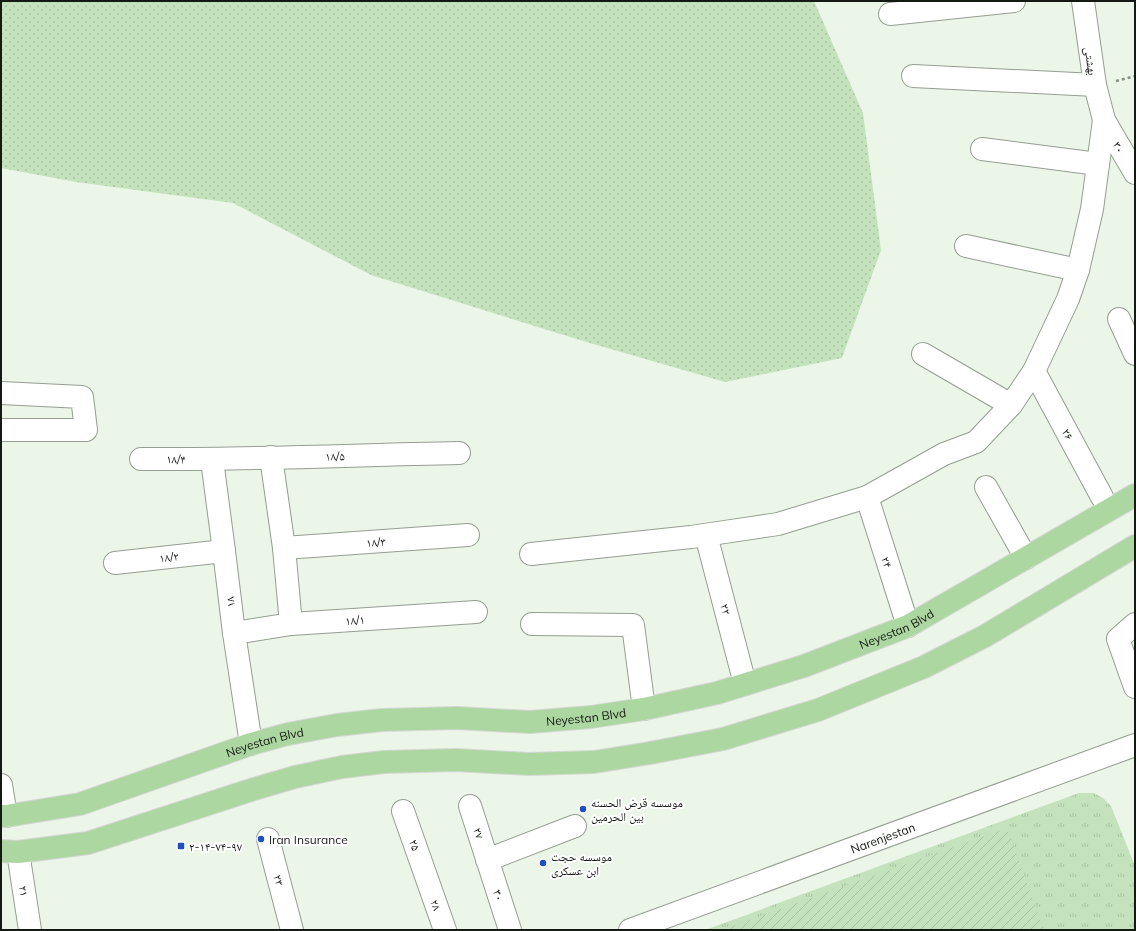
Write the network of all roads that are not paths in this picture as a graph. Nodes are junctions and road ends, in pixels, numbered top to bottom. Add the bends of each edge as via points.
1 (1014, 1) edge
2 (1083, 1) edge
3 (890, 14) dead end
4 (914, 76) dead end
5 (1094, 85) junction
6 (1104, 120) junction
7 (982, 149) dead end
8 (1098, 164) junction
9 (1135, 173) edge
10 (966, 246) dead end
11 (1078, 270) junction
12 (1119, 319) dead end
13 (923, 354) dead end
14 (1135, 354) edge
15 (1034, 371) junction
16 (1, 393) edge
17 (1010, 405) junction
18 (1, 430) edge
19 (459, 453) dead end
20 (271, 457) junction
21 (141, 459) dead end
22 (212, 460) junction
23 (986, 487) dead end
24 (1135, 495) edge
25 (867, 497) junction
26 (1102, 497) dead end
27 (706, 535) junction
28 (468, 536) dead end
29 (1135, 546) edge
30 (284, 548) junction
31 (224, 551) junction
32 (531, 554) dead end
33 (1026, 558) junction
34 (115, 563) dead end
35 (476, 612) dead end
36 (290, 624) junction
37 (532, 624) dead end
38 (1135, 624) edge
39 (908, 626) junction
40 (234, 633) junction
41 (745, 684) junction
42 (1135, 687) edge
43 (644, 709) junction
44 (251, 744) junction
45 (1133, 752) edge
46 (1, 785) edge
47 (470, 806) dead end
48 (403, 811) dead end
49 (4, 816) edge
50 (575, 826) dead end
51 (268, 839) dead end
52 (9, 852) edge
53 (487, 860) junction
54 (426, 879) joint
55 (291, 925) edge
56 (30, 930) edge
57 (445, 930) edge
58 (510, 930) edge
59 (630, 930) edge

1 - 3 street
2 - 5 street, بهشتی
4 - 5 street
5 - 6 street, بهشتی
6 - 8 street
6 - 9 street, ۳۰
7 - 8 street
8 - 11 street via 1092,209
10 - 11 street
11 - 15 street via 1068,299
12 - 14 street
13 - 17 street
15 - 17 street
15 - 26 street, ۲۶
16 - 18 street via 82,396 86,430
17 - 25 street via 976,442 944,454
19 - 20 street, ۱۸/۵
20 - 22 street, ۱۸/۵
20 - 30 street
21 - 22 street, ۱۸/۴
22 - 31 street, ۱۸
23 - 33 street
24 - 33 main road, Neyestan Blvd
25 - 27 street via 778,524
25 - 39 street, ۲۴
27 - 32 street
27 - 41 street, ۲۲
28 - 30 street, ۱۸/۳
29 - 52 main road via 985,636 924,667 818,710 723,739 594,762 530,764 456,760 384,762 342,767 254,789 88,843
30 - 36 street
31 - 34 street, ۱۸/۲
31 - 40 street, ۱۸
33 - 39 main road, Neyestan Blvd
35 - 36 street, ۱۸/۱
36 - 40 street, ۱۸/۱
37 - 43 street via 633,625
38 - 42 street via 1118,638
39 - 41 main road, Neyestan Blvd via 804,666
40 - 44 street, ۱۸
41 - 43 main road, Neyestan Blvd via 718,693
43 - 44 main road, Neyestan Blvd via 530,722 457,718 382,720 337,725
44 - 49 main road, Neyestan Blvd via 80,804
45 - 59 street, Narenjestan
46 - 49 street
47 - 53 street, ۲۷
48 - 54 street, ۲۵
50 - 53 street
51 - 55 street, ۲۳
52 - 56 street, ۲۱
53 - 58 street, ۳۰
54 - 57 street, ۲۸

